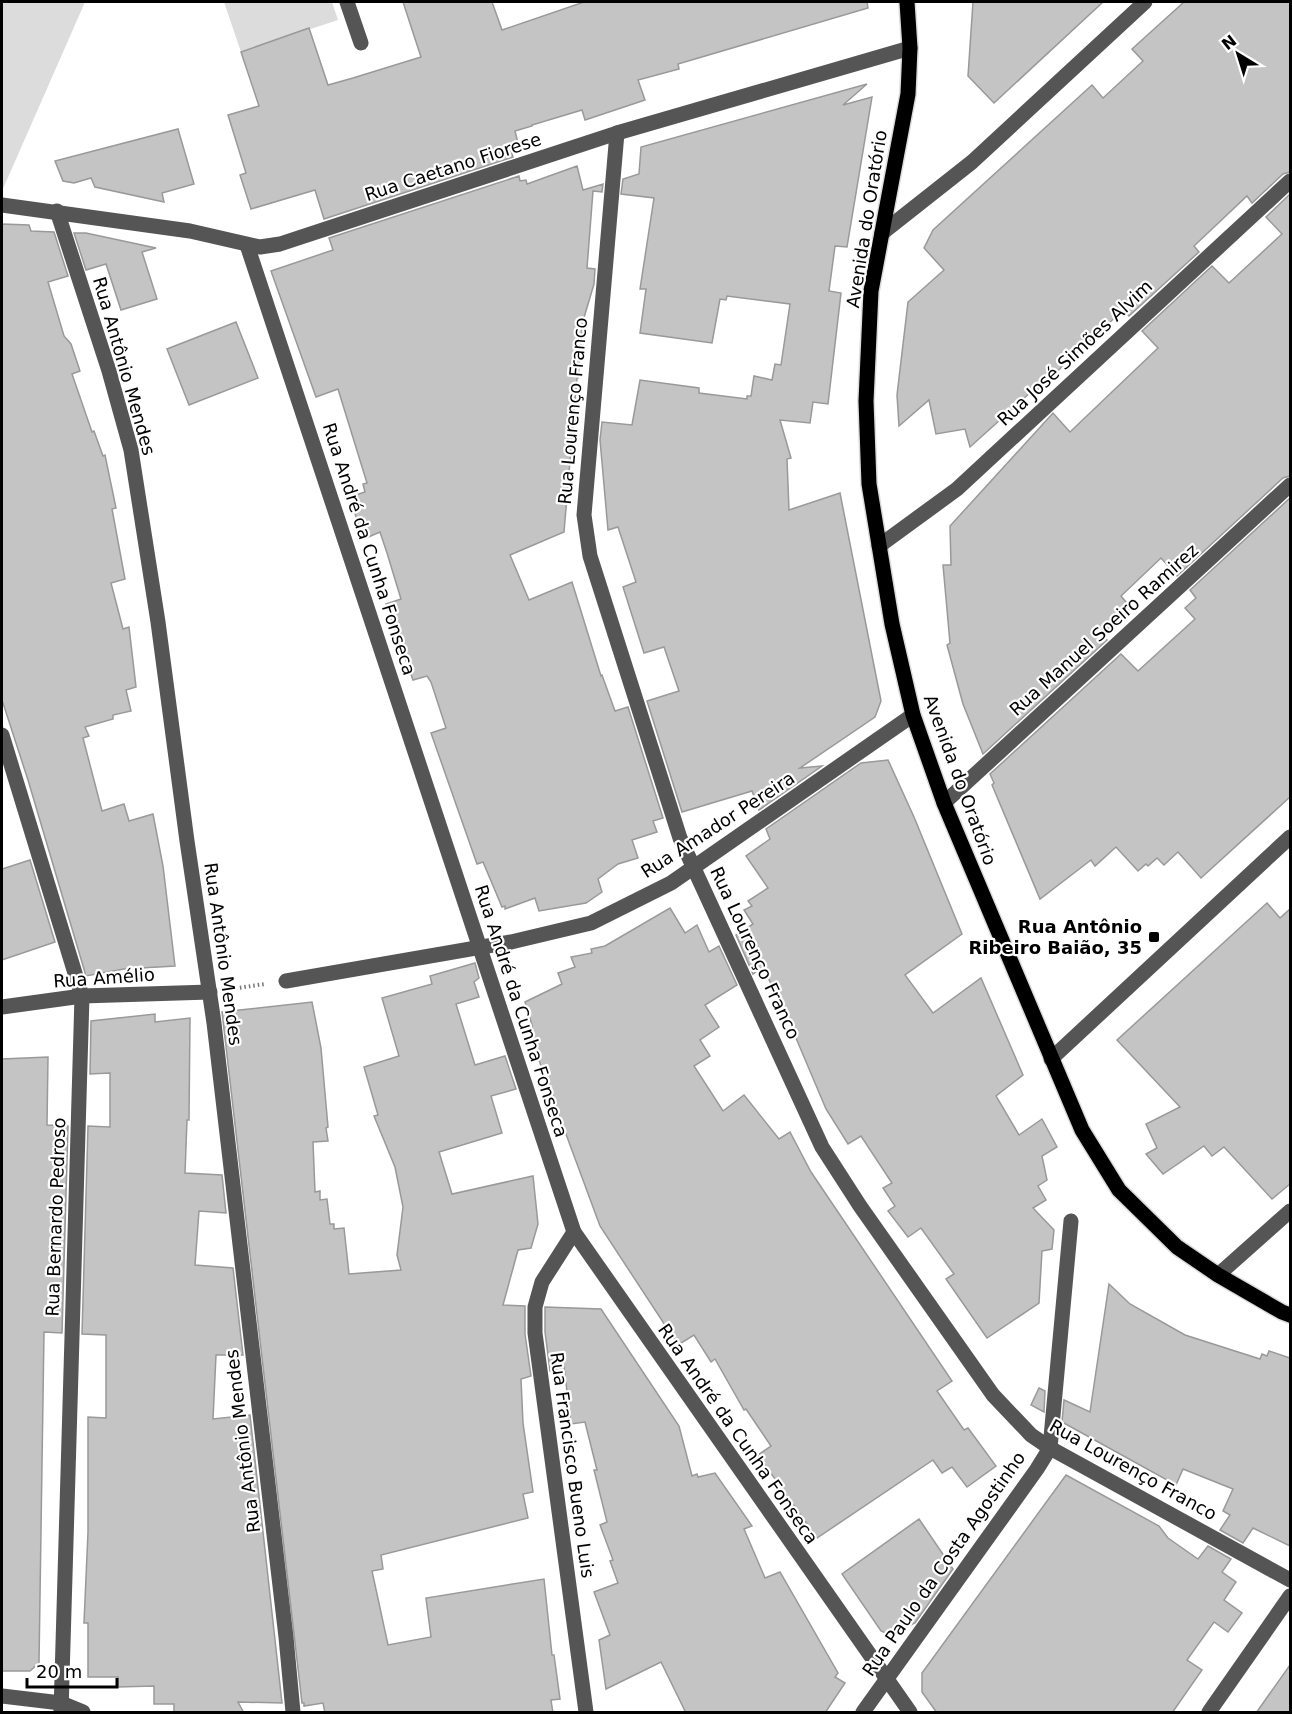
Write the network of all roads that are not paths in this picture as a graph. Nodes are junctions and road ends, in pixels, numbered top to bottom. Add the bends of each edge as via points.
1 (347, 2) edge
2 (907, 2) edge
3 (1145, 2) edge
4 (361, 43) dead end
5 (910, 48) junction
6 (617, 133) junction
7 (1290, 181) edge
8 (2, 205) edge
9 (57, 211) junction
10 (882, 233) junction
11 (247, 245) junction
12 (1290, 485) edge
13 (879, 546) junction
14 (913, 715) junction
15 (2, 735) edge
16 (944, 803) junction
17 (1287, 846) edge
18 (693, 866) junction
19 (479, 947) junction
20 (286, 981) road end
21 (210, 992) junction
22 (82, 996) junction
23 (2, 1007) edge
24 (1051, 1059) junction
25 (1290, 1211) edge
26 (1071, 1221) dead end
27 (574, 1232) junction
28 (1218, 1275) junction
29 (1290, 1315) edge
30 (1050, 1448) junction
31 (1290, 1580) edge
32 (1290, 1596) edge
33 (886, 1679) junction
34 (2, 1696) edge
35 (61, 1708) edge
36 (83, 1713) edge
37 (293, 1713) edge
38 (586, 1713) edge
39 (863, 1713) edge
40 (910, 1713) edge
41 (1209, 1713) edge

1 - 4 street
2 - 5 main road, Avenida do Oratório
3 - 10 street via 972,162
5 - 6 street, Rua Caetano Fiorese
5 - 10 main road, Avenida do Oratório via 908,94
6 - 11 street, Rua Caetano Fiorese via 280,244
6 - 18 street, Rua Lourenço Franco via 584,514 590,556 680,838
7 - 13 street, Rua José Simões Alvim via 957,489
8 - 9 street, Rua Caetano Fiorese
9 - 11 street, Rua Caetano Fiorese via 190,231
9 - 21 street, Rua Antônio Mendes via 131,450
10 - 13 main road, Avenida do Oratório via 872,291 866,400 869,484
11 - 19 street, Rua André da Cunha Fonseca
12 - 16 street, Rua Manuel Soeiro Ramirez
13 - 14 main road, Avenida do Oratório
14 - 16 main road, Avenida do Oratório
14 - 18 street, Rua Amador Pereira
15 - 22 street, Rua Bernardo Pedroso
16 - 24 main road, Avenida do Oratório
17 - 24 street
18 - 19 street, Rua Amador Pereira via 671,883 591,923
18 - 30 street, Rua Lourenço Franco via 822,1147 993,1395 1031,1435
19 - 20 street, Rua Amador Pereira
19 - 27 street, Rua André da Cunha Fonseca
21 - 22 street, Rua Amélio
21 - 37 street, Rua Antônio Mendes
22 - 23 street, Rua Amélio
22 - 35 street, Rua Bernardo Pedroso
24 - 28 main road, Avenida do Oratório via 1082,1131 1119,1190 1177,1246
25 - 28 street
26 - 30 street, Rua Paulo da Costa Agostinho
27 - 33 street, Rua André da Cunha Fonseca
27 - 38 street, Rua Francisco Bueno Luis via 542,1282 535,1307 534,1333
28 - 29 main road, Avenida do Oratório
30 - 31 street, Rua Lourenço Franco
30 - 33 street, Rua Paulo da Costa Agostinho
32 - 41 street
33 - 39 street, Rua Paulo da Costa Agostinho
33 - 40 street, Rua André da Cunha Fonseca
34 - 35 street
35 - 36 street

